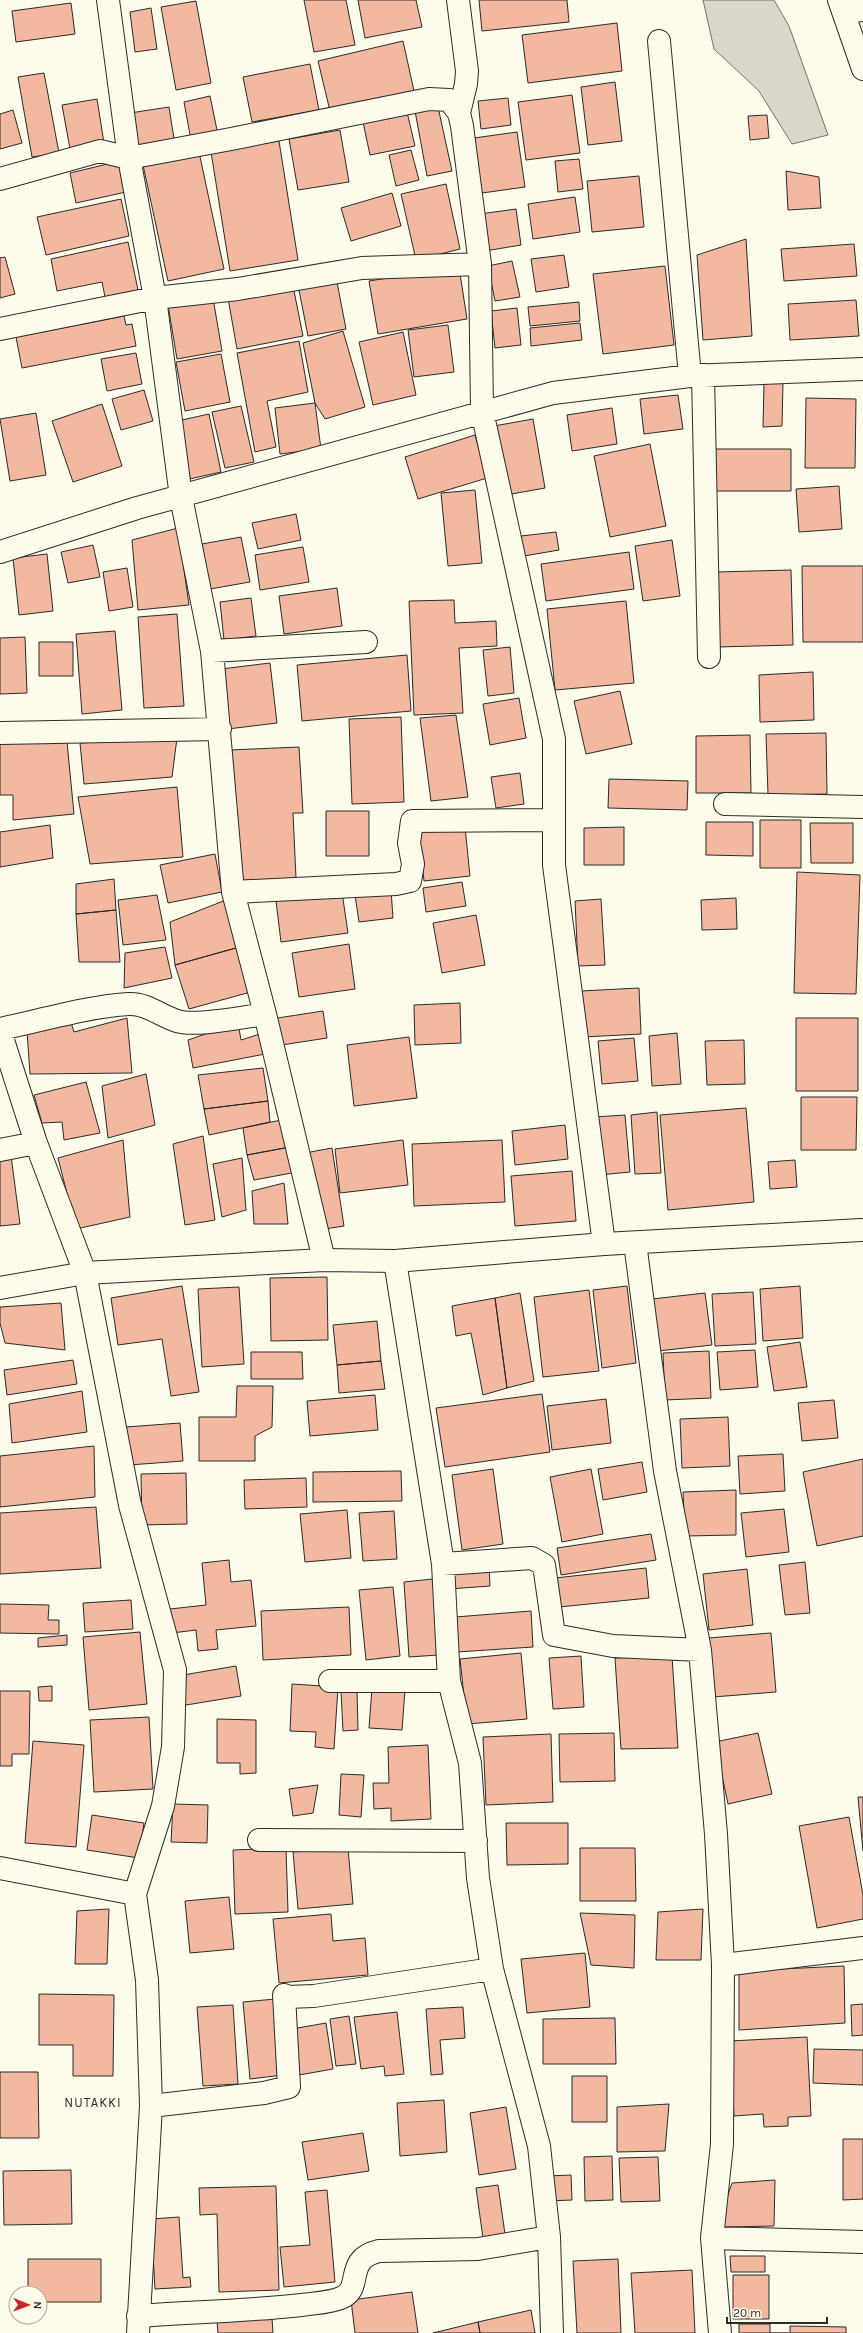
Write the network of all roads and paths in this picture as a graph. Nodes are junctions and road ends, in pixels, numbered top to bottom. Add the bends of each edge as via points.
1 (108, 0) edge
2 (458, 0) edge
3 (849, 8) edge
4 (659, 41) dead end
5 (863, 69) edge
6 (459, 113) junction
7 (128, 158) junction
8 (0, 179) edge
9 (480, 264) junction
10 (155, 298) junction
11 (0, 329) edge
12 (863, 369) edge
13 (696, 376) junction
14 (482, 411) junction
15 (180, 497) junction
16 (0, 552) edge
17 (366, 642) dead end
18 (212, 651) junction
19 (709, 657) dead end
20 (220, 729) junction
21 (0, 733) edge
22 (725, 804) dead end
23 (863, 807) edge
24 (553, 820) junction
25 (233, 892) junction
26 (265, 1014) junction
27 (0, 1030) edge
28 (36, 1143) junction
29 (0, 1150) edge
30 (862, 1226) edge
31 (635, 1243) junction
32 (604, 1244) junction
33 (324, 1260) junction
34 (395, 1261) junction
35 (85, 1273) junction
36 (0, 1288) edge
37 (443, 1564) junction
38 (700, 1650) junction
39 (330, 1681) dead end
40 (449, 1681) junction
41 (259, 1840) dead end
42 (476, 1841) junction
43 (0, 1871) edge
44 (135, 1894) junction
45 (863, 1948) edge
46 (723, 1965) junction
47 (492, 1969) junction
48 (151, 2106) junction
49 (549, 2237) junction
50 (712, 2238) junction
51 (863, 2242) edge
52 (138, 2324) edge
53 (552, 2333) edge
54 (720, 2333) edge

1 - 7 street
2 - 6 street via 467,71
3 - 5 street
4 - 13 street
6 - 7 street via 448,100 429,99
6 - 9 street
7 - 8 street via 100,151
7 - 10 street
9 - 10 street via 362,268 238,289
9 - 14 street
10 - 11 street
10 - 15 street
12 - 13 street
13 - 14 street via 553,392
13 - 19 street
14 - 15 street
14 - 24 street via 554,739
15 - 16 street via 137,508
15 - 18 street
17 - 18 street
18 - 20 street
20 - 21 street
20 - 25 street via 223,799
22 - 23 street
24 - 25 street via 412,821 409,843 413,864 410,881 396,884
24 - 32 street via 554,865
25 - 26 street
26 - 27 street via 192,1023 178,1022 145,1006 130,1004
26 - 33 street
27 - 28 street
28 - 29 street
28 - 35 street
30 - 31 street
31 - 32 street
31 - 38 street via 665,1470
32 - 34 street
33 - 34 street
33 - 35 street
34 - 37 street
35 - 36 street
35 - 44 street via 130,1505 175,1670 173,1747 163,1806
37 - 38 street via 532,1558 544,1565 554,1635 612,1646
37 - 40 street
38 - 46 street via 716,1834
39 - 40 street
40 - 42 street via 470,1763
41 - 42 street
42 - 47 street via 478,1878
43 - 44 street
44 - 48 street via 147,1980
45 - 46 street
46 - 50 street via 722,2144
47 - 48 street via 314,1996 284,1995 289,2087 264,2093
47 - 49 street via 539,2146
48 - 52 street
49 - 52 street via 478,2249 379,2251 366,2254 357,2265 352,2285 345,2296 334,2301
49 - 53 street
50 - 51 street
50 - 54 street

